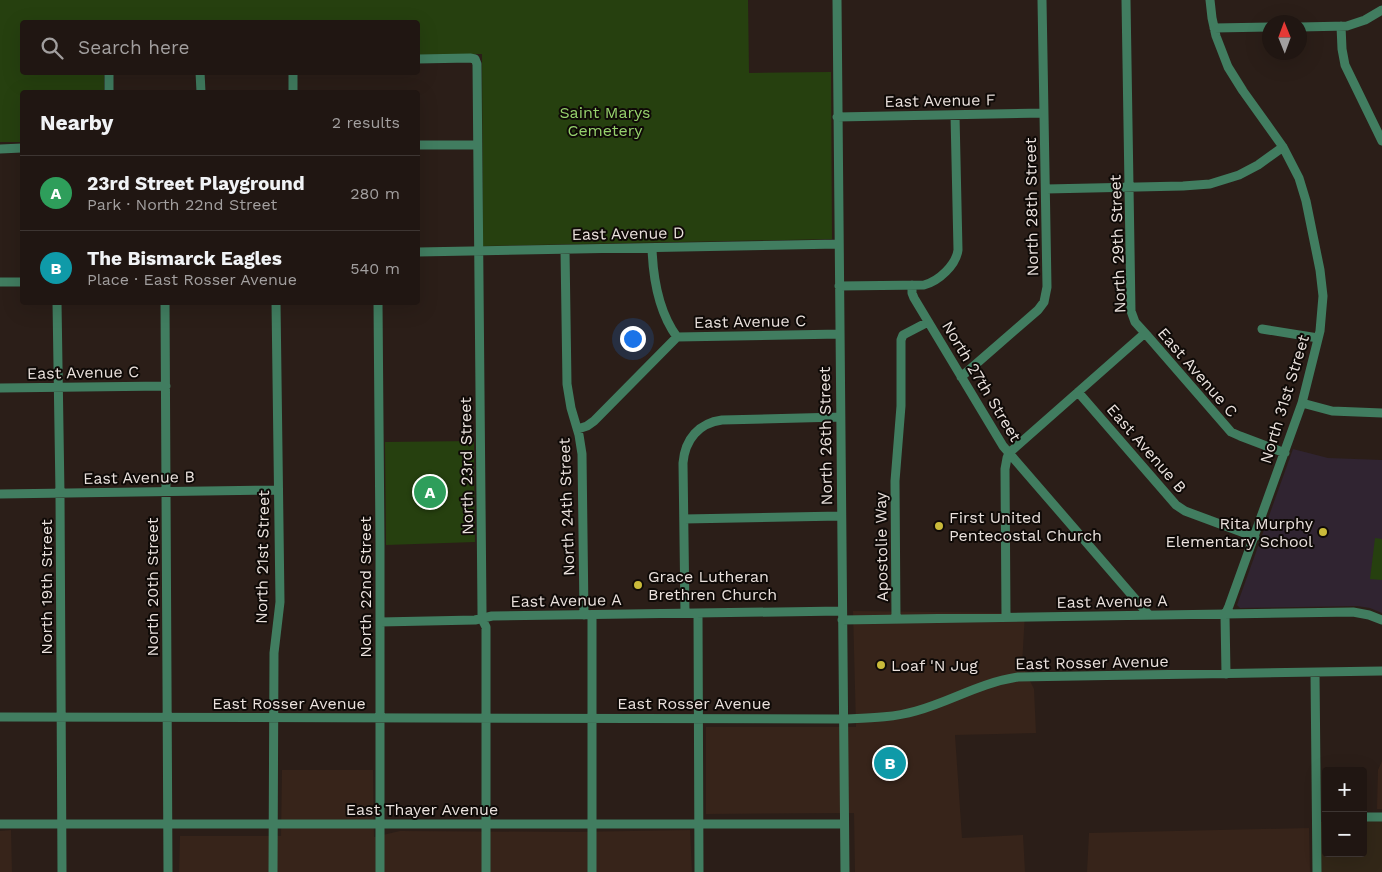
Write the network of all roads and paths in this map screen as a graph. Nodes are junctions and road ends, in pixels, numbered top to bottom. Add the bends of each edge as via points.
1 (836, 0) edge
2 (1042, 0) edge
3 (1126, 0) edge
4 (1210, 0) edge
5 (1382, 10) edge
6 (1341, 26) junction
7 (1262, 27) edge
8 (1307, 27) edge
9 (1214, 28) junction
10 (420, 59) edge
11 (109, 75) edge
12 (200, 75) edge
13 (293, 75) edge
14 (110, 90) edge
15 (201, 90) edge
16 (293, 90) edge
17 (1044, 113) junction
18 (955, 115) junction
19 (837, 117) junction
20 (1382, 141) edge
21 (420, 145) edge
22 (477, 145) junction
23 (1283, 147) junction
24 (20, 148) edge
25 (0, 149) edge
26 (1129, 187) junction
27 (1046, 189) junction
28 (838, 244) junction
29 (652, 248) junction
30 (565, 250) junction
31 (420, 252) edge
32 (478, 252) junction
33 (0, 282) edge
34 (20, 282) edge
35 (912, 285) junction
36 (839, 286) junction
37 (57, 305) edge
38 (165, 305) edge
39 (276, 305) edge
40 (378, 305) edge
41 (928, 322) junction
42 (1262, 329) dead end
43 (1145, 333) junction
44 (840, 334) junction
45 (677, 337) junction
46 (1318, 338) junction
47 (961, 377) junction
48 (166, 386) junction
49 (58, 387) junction
50 (0, 388) edge
51 (1078, 392) junction
52 (1302, 403) junction
53 (1382, 413) edge
54 (840, 417) junction
55 (578, 429) junction
56 (1009, 453) junction
57 (1285, 453) junction
58 (278, 490) junction
59 (166, 492) junction
60 (0, 494) edge
61 (60, 494) junction
62 (841, 516) junction
63 (684, 519) junction
64 (1255, 536) junction
65 (685, 613) junction
66 (698, 613) junction
67 (588, 615) junction
68 (842, 615) junction
69 (1149, 615) junction
70 (1225, 615) junction
71 (1006, 617) junction
72 (482, 619) junction
73 (896, 619) junction
74 (1382, 620) edge
75 (380, 622) junction
76 (1382, 671) edge
77 (1315, 673) junction
78 (1226, 674) junction
79 (62, 717) junction
80 (0, 718) edge
81 (167, 718) junction
82 (273, 718) junction
83 (379, 718) junction
84 (486, 718) junction
85 (592, 718) junction
86 (698, 718) junction
87 (843, 719) junction
88 (1367, 817) edge
89 (1382, 817) edge
90 (1321, 818) edge
91 (0, 824) edge
92 (62, 824) junction
93 (168, 824) junction
94 (274, 824) junction
95 (380, 824) junction
96 (486, 824) junction
97 (592, 824) junction
98 (699, 824) junction
99 (844, 824) junction
100 (62, 872) edge
101 (168, 872) edge
102 (274, 872) edge
103 (380, 872) edge
104 (486, 872) edge
105 (592, 872) edge
106 (699, 872) edge
107 (845, 872) edge
108 (1317, 872) edge

1 - 19 street, North 26th Street
2 - 17 street, North 28th Street
3 - 26 street, North 29th Street
4 - 9 street, North 31st Street
5 - 6 street via 1360,22
6 - 8 street
6 - 20 street via 1345,65
7 - 9 street
9 - 23 street, North 31st Street via 1232,73
10 - 22 street, North 23rd Street via 475,59
11 - 14 street
12 - 15 street
13 - 16 street
17 - 18 street, East Avenue F
17 - 27 street, North 28th Street
18 - 19 street, East Avenue F
18 - 35 street via 958,250 955,260 934,281
19 - 28 street, North 26th Street
21 - 22 street
22 - 32 street, North 23rd Street
23 - 26 street via 1248,171 1220,182
23 - 46 street, North 31st Street via 1304,193 1320,270 1323,305
24 - 25 street
26 - 27 street
26 - 43 street, North 29th Street via 1131,311 1135,322
27 - 47 street, North 28th Street via 1047,287 1044,302
28 - 29 street, East Avenue D
28 - 36 street, North 26th Street
29 - 30 street, East Avenue D
29 - 45 street via 655,286
30 - 32 street, East Avenue D
30 - 55 street, North 24th Street via 567,384
31 - 32 street, East Avenue D
32 - 72 street, North 23rd Street
33 - 34 street
35 - 36 street
35 - 41 street, North 27th Street via 914,298
36 - 44 street, North 26th Street
37 - 49 street, North 19th Street
38 - 48 street, North 20th Street
39 - 58 street, North 21st Street
40 - 75 street, North 22nd Street
41 - 47 street, North 27th Street
41 - 73 street, Apostolie Way via 902,338 895,475
42 - 46 street
43 - 51 street
43 - 57 street, East Avenue C via 1231,432
44 - 45 street, East Avenue C
44 - 54 street, North 26th Street
45 - 55 street, East Avenue C via 594,420
46 - 52 street, North 31st Street
47 - 56 street, North 27th Street
48 - 49 street, East Avenue C
48 - 59 street, North 20th Street
49 - 50 street, East Avenue C
49 - 61 street, North 19th Street
51 - 56 street
51 - 64 street, East Avenue B via 1176,505
52 - 53 street via 1332,411
52 - 57 street, North 31st Street
54 - 62 street, North 26th Street
54 - 63 street via 715,421 701,427 685,450
55 - 67 street, North 24th Street via 582,454
56 - 69 street
56 - 71 street, North 27th Street via 1005,469
57 - 64 street, North 31st Street
58 - 59 street, East Avenue B
58 - 82 street, North 21st Street via 280,602 274,653
59 - 61 street, East Avenue B
59 - 81 street, North 20th Street
60 - 61 street, East Avenue B
61 - 79 street, North 19th Street
62 - 63 street
62 - 68 street, North 26th Street
63 - 65 street
64 - 70 street, North 31st Street
65 - 66 street, East Avenue A
65 - 67 street, East Avenue A
66 - 68 street, East Avenue A
66 - 86 street
67 - 72 street, East Avenue A via 492,616
67 - 85 street, North 24th Street
68 - 73 street, East Avenue A
68 - 87 street, North 26th Street
69 - 70 street, East Avenue A
69 - 71 street, East Avenue A
70 - 74 street, East Avenue A via 1353,612
70 - 78 street, North 31st Street
71 - 73 street, East Avenue A
72 - 75 street, East Avenue A
72 - 84 street, North 23rd Street via 486,627
75 - 83 street, North 22nd Street
76 - 77 street, East Rosser Avenue
77 - 78 street, East Rosser Avenue
77 - 90 street
78 - 87 street, East Rosser Avenue via 1018,677 990,683 904,714
79 - 80 street, East Rosser Avenue
79 - 81 street, East Rosser Avenue
79 - 92 street, North 19th Street
81 - 82 street, East Rosser Avenue
81 - 93 street, North 20th Street
82 - 83 street, East Rosser Avenue
82 - 94 street, North 21st Street
83 - 84 street, East Rosser Avenue
83 - 95 street, North 22nd Street
84 - 85 street, East Rosser Avenue
84 - 96 street, North 23rd Street
85 - 86 street, East Rosser Avenue
85 - 97 street, North 24th Street
86 - 87 street, East Rosser Avenue
86 - 98 street
87 - 99 street, North 26th Street
88 - 89 street
90 - 108 street
91 - 92 street, East Thayer Avenue
92 - 93 street, East Thayer Avenue
92 - 100 street, North 19th Street
93 - 94 street, East Thayer Avenue
93 - 101 street, North 20th Street
94 - 95 street, East Thayer Avenue
94 - 102 street, North 21st Street
95 - 96 street, East Thayer Avenue
95 - 103 street, North 22nd Street
96 - 97 street, East Thayer Avenue
96 - 104 street, North 23rd Street
97 - 98 street, East Thayer Avenue
97 - 105 street, North 24th Street
98 - 99 street, East Thayer Avenue
98 - 106 street
99 - 107 street, North 26th Street

